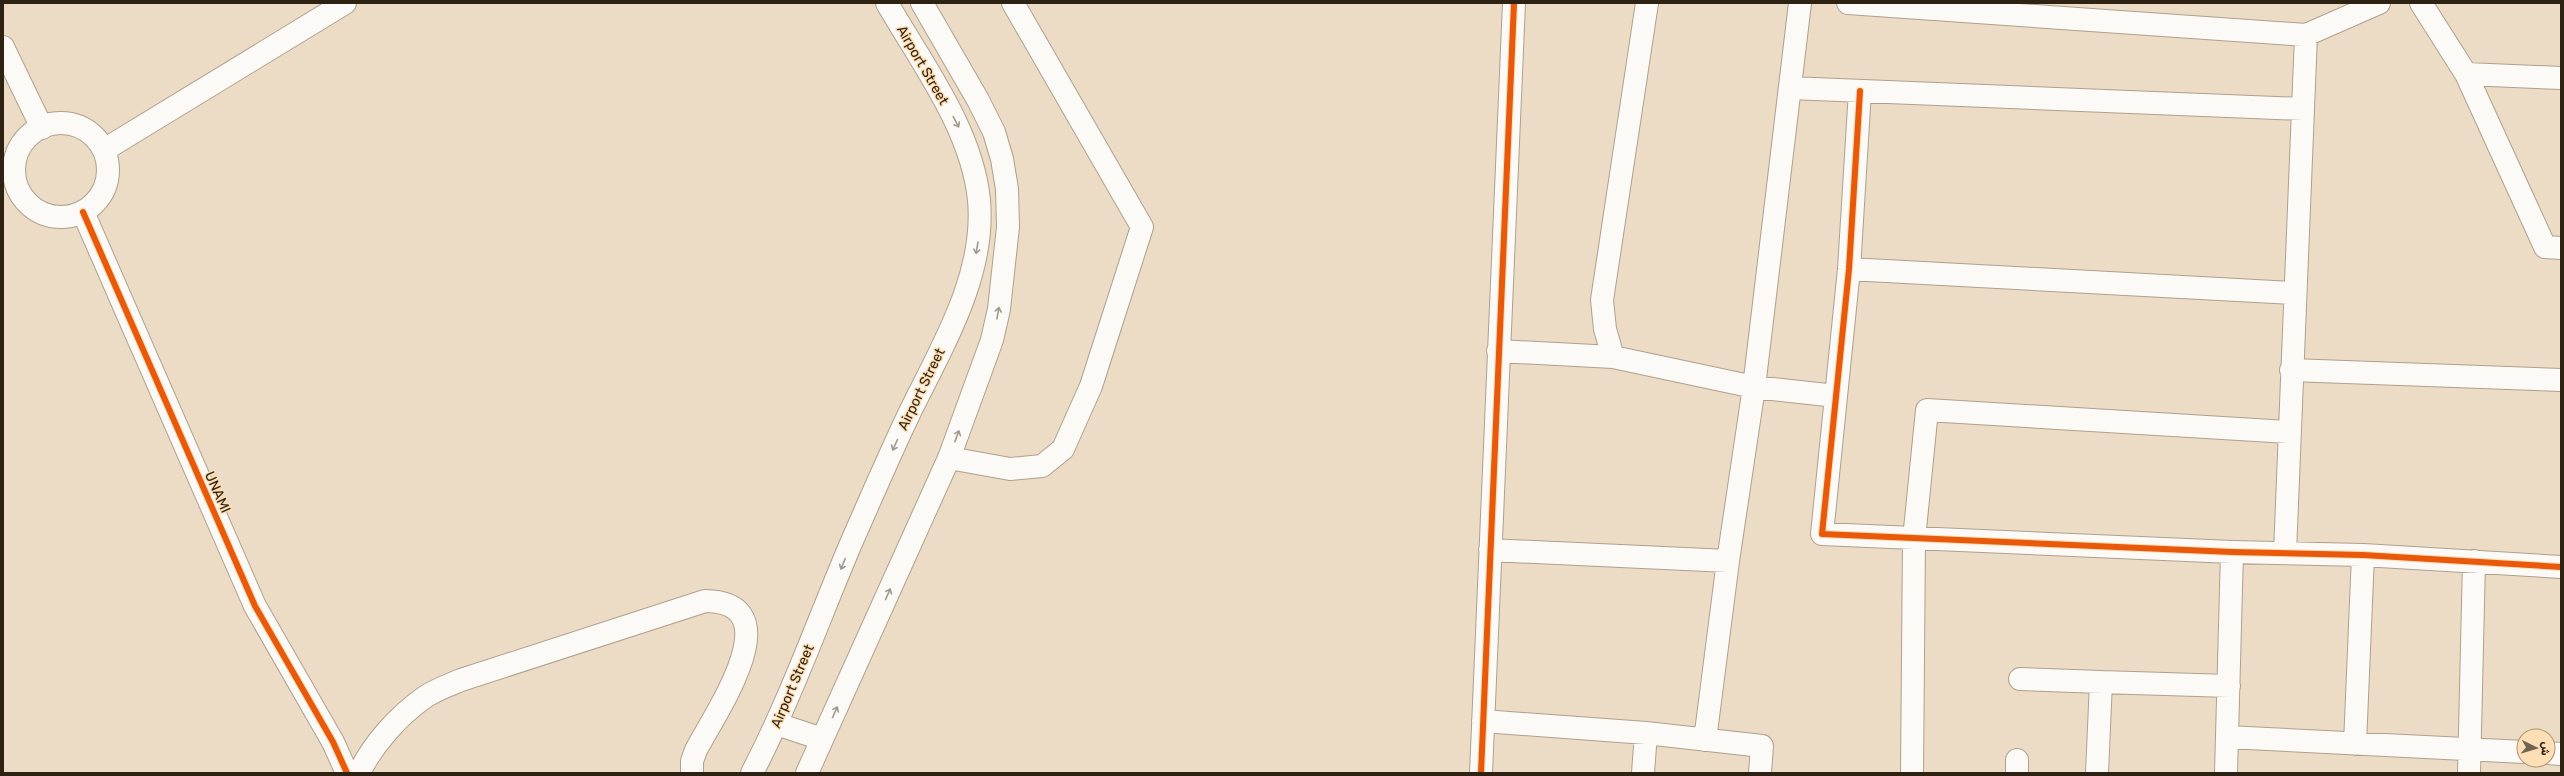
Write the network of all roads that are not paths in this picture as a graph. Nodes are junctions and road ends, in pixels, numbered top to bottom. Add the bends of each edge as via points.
1 (344, 3) edge
2 (887, 3) edge
3 (922, 3) edge
4 (1013, 3) edge
5 (1514, 3) edge
6 (1647, 3) edge
7 (1800, 3) edge
8 (1848, 3) edge
9 (2379, 3) edge
10 (2421, 3) edge
11 (1905, 5) edge
12 (2306, 35) junction
13 (3, 47) edge
14 (2466, 74) junction
15 (2561, 78) edge
16 (1790, 88) junction
17 (1860, 91) junction
18 (2303, 109) junction
19 (42, 128) junction
20 (104, 150) junction
21 (83, 212) junction
22 (2561, 248) edge
23 (1849, 270) junction
24 (2294, 293) junction
25 (1498, 351) junction
26 (1613, 357) junction
27 (2291, 370) junction
28 (2561, 380) edge
29 (1754, 387) junction
30 (1836, 396) junction
31 (2289, 432) junction
32 (949, 458) junction
33 (1914, 538) junction
34 (1490, 550) junction
35 (2232, 552) junction
36 (2285, 553) junction
37 (2363, 554) junction
38 (1728, 561) junction
39 (2474, 561) junction
40 (2561, 567) edge
41 (2020, 679) dead end
42 (2101, 682) junction
43 (2229, 686) junction
44 (1483, 721) junction
45 (777, 724) junction
46 (1646, 733) junction
47 (2227, 737) junction
48 (822, 739) junction
49 (1705, 740) junction
50 (2355, 744) junction
51 (2469, 751) junction
52 (2516, 752) edge
53 (347, 773) edge
54 (359, 773) edge
55 (692, 773) edge
56 (752, 773) edge
57 (807, 773) edge
58 (1482, 773) edge
59 (1642, 773) edge
60 (1760, 773) edge
61 (1912, 773) edge
62 (2097, 773) edge
63 (2226, 773) edge
64 (2469, 773) edge

1 - 20 street
2 -> 45 street, Airport Street via 964,139 973,168 979,202 978,242 964,295 951,328 851,544
32 -> 3 street via 992,340 999,309 1006,244 1007,189 999,146 986,116
4 - 32 street via 1142,227 1091,386 1063,449 1042,466 1010,468
5 - 25 street
6 - 26 street via 1602,300 1605,329
7 - 16 street
8 - 11 street
9 - 12 street
10 - 14 street
11 - 12 street
12 - 18 street
13 - 19 street
14 - 15 street
14 - 22 street via 2545,247
16 - 17 street
16 - 29 street
17 - 18 street
17 - 23 street
18 - 24 street
19 - 20 street via 50,124 66,123 82,127 95,137
19 - 21 street via 24,142 16,155 16,185 23,198 34,209 48,216 63,218
20 - 21 street via 109,165 107,182 101,196
21 - 53 street, UNAMI via 255,606 333,742
23 - 24 street
23 - 30 street
24 - 27 street
25 - 26 street
25 - 34 street
26 - 29 street
27 - 28 street
27 - 31 street
29 - 30 street
29 - 38 street
30 - 33 street via 1822,534
31 - 33 street via 1927,410
31 - 36 street
48 -> 32 street
33 - 35 street
33 - 61 street
34 - 38 street
34 - 44 street
35 - 36 street
35 - 43 street
36 - 37 street
37 - 39 street
37 - 50 street
38 - 49 street
39 - 40 street
39 - 51 street
41 - 42 street
42 - 43 street
42 - 62 street
43 - 47 street
44 - 46 street
44 - 58 street
45 - 48 street
45 - 56 street, Airport Street
46 - 49 street
46 - 59 street
47 - 50 street
47 - 63 street
48 - 57 street
49 - 60 street via 1762,746
50 - 51 street
51 - 52 street
51 - 64 street
54 - 55 street via 386,732 425,697 461,680 705,602 718,602 730,605 744,619 747,644 741,667 696,750 692,761

